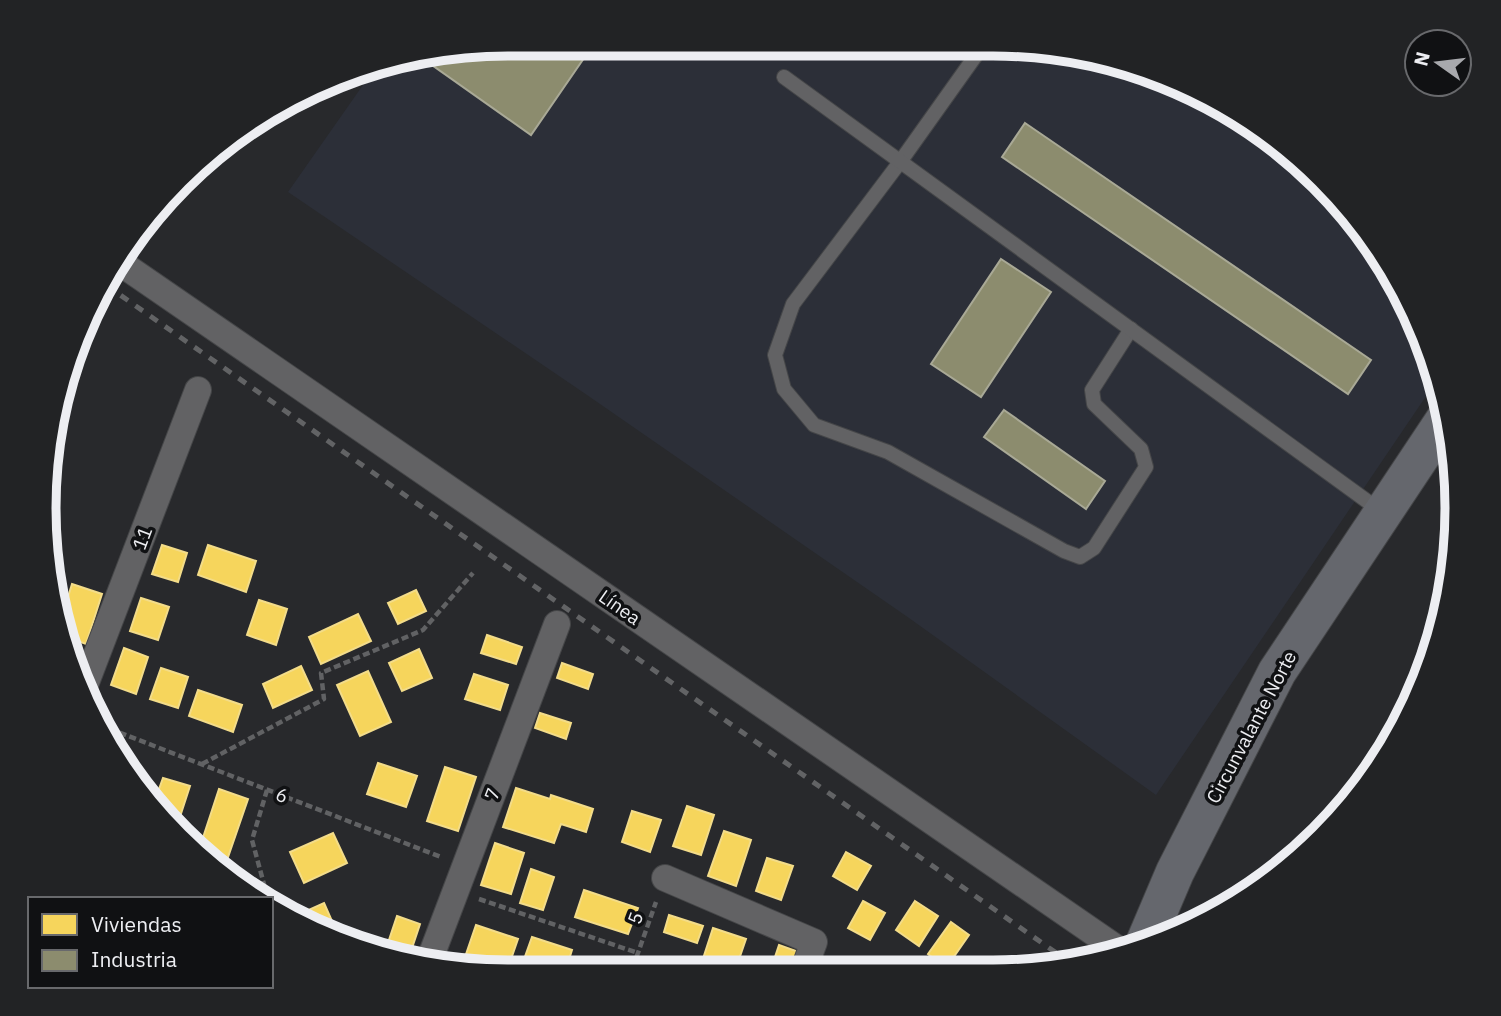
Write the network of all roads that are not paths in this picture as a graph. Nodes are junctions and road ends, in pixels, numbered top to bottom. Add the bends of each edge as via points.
1 (975, 56) edge
2 (784, 77) dead end
3 (900, 162) junction
4 (126, 267) edge
5 (1131, 329) junction
6 (198, 390) dead end
7 (1438, 430) edge
8 (1383, 513) junction
9 (557, 624) dead end
10 (88, 676) edge
11 (665, 878) road end
12 (1150, 932) edge
13 (1111, 945) edge
14 (432, 953) edge
15 (807, 960) edge

1 - 3 lane
2 - 3 lane
3 - 5 lane
3 - 5 lane via 793,304 775,355 784,389 814,425 888,452 1080,557 1094,548 1146,467 1141,449 1094,404 1092,390
4 - 13 street, Línea
5 - 8 lane
6 - 10 street, 11
7 - 8 main road, Circunvalante Norte
8 - 12 main road, Circunvalante Norte via 1277,672 1175,872
9 - 14 street, 7
11 - 15 street via 814,942

